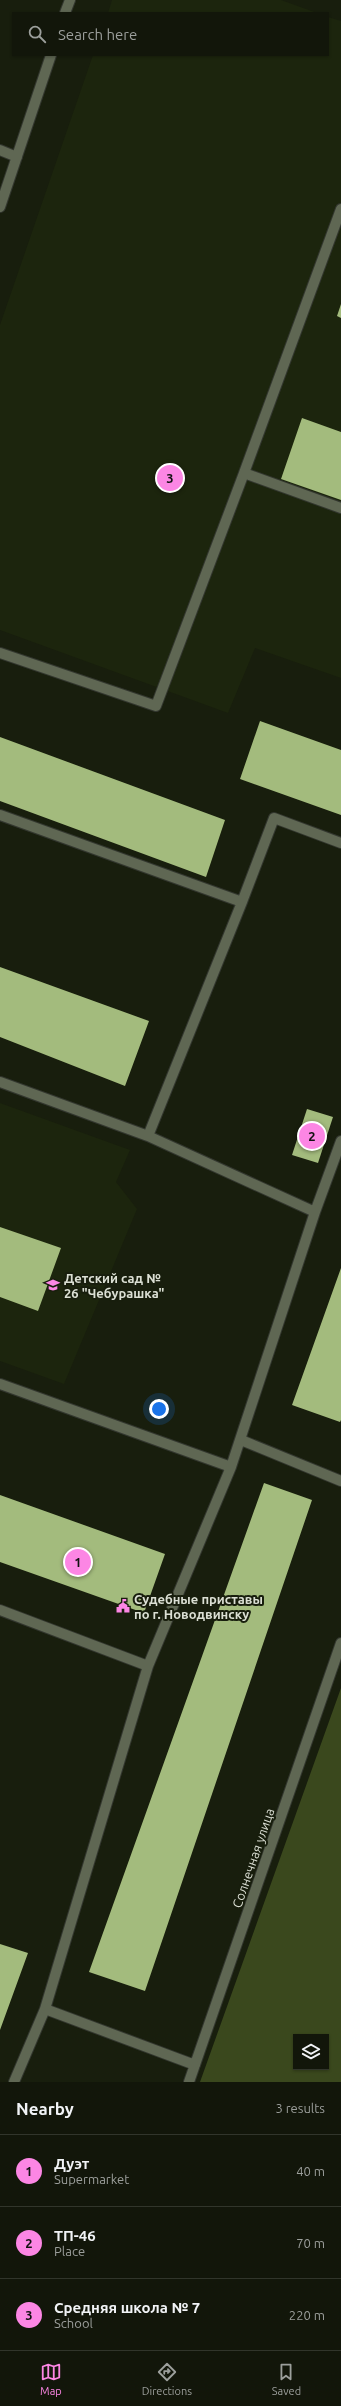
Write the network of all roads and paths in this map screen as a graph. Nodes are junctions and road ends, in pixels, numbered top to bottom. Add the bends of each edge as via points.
1 (70, 0) edge
2 (65, 12) edge
3 (51, 56) edge
4 (0, 150) edge
5 (17, 157) junction
6 (0, 207) edge
7 (341, 209) edge
8 (244, 473) junction
9 (341, 508) edge
10 (0, 652) edge
11 (0, 815) edge
12 (341, 843) edge
13 (242, 902) junction
14 (0, 1082) edge
15 (148, 1136) junction
16 (341, 1141) edge
17 (315, 1212) junction
18 (0, 1384) edge
19 (240, 1440) junction
20 (231, 1467) junction
21 (341, 1481) edge
22 (0, 1610) edge
23 (341, 1643) edge
24 (148, 1666) junction
25 (45, 2009) junction
26 (195, 2065) junction
27 (14, 2082) edge
28 (189, 2082) edge

1 - 2 street
3 - 5 street
4 - 5 street
5 - 6 street
7 - 8 street
8 - 9 street
8 - 10 street via 156,706
11 - 13 street
12 - 13 street via 274,818
13 - 15 street
14 - 15 street
15 - 17 street
16 - 17 street
17 - 19 street
18 - 20 street
19 - 20 street
19 - 21 street
20 - 24 street
22 - 24 street
23 - 26 street, Солнечная улица
24 - 25 street
25 - 26 street
25 - 27 street
26 - 28 street, Солнечная улица

